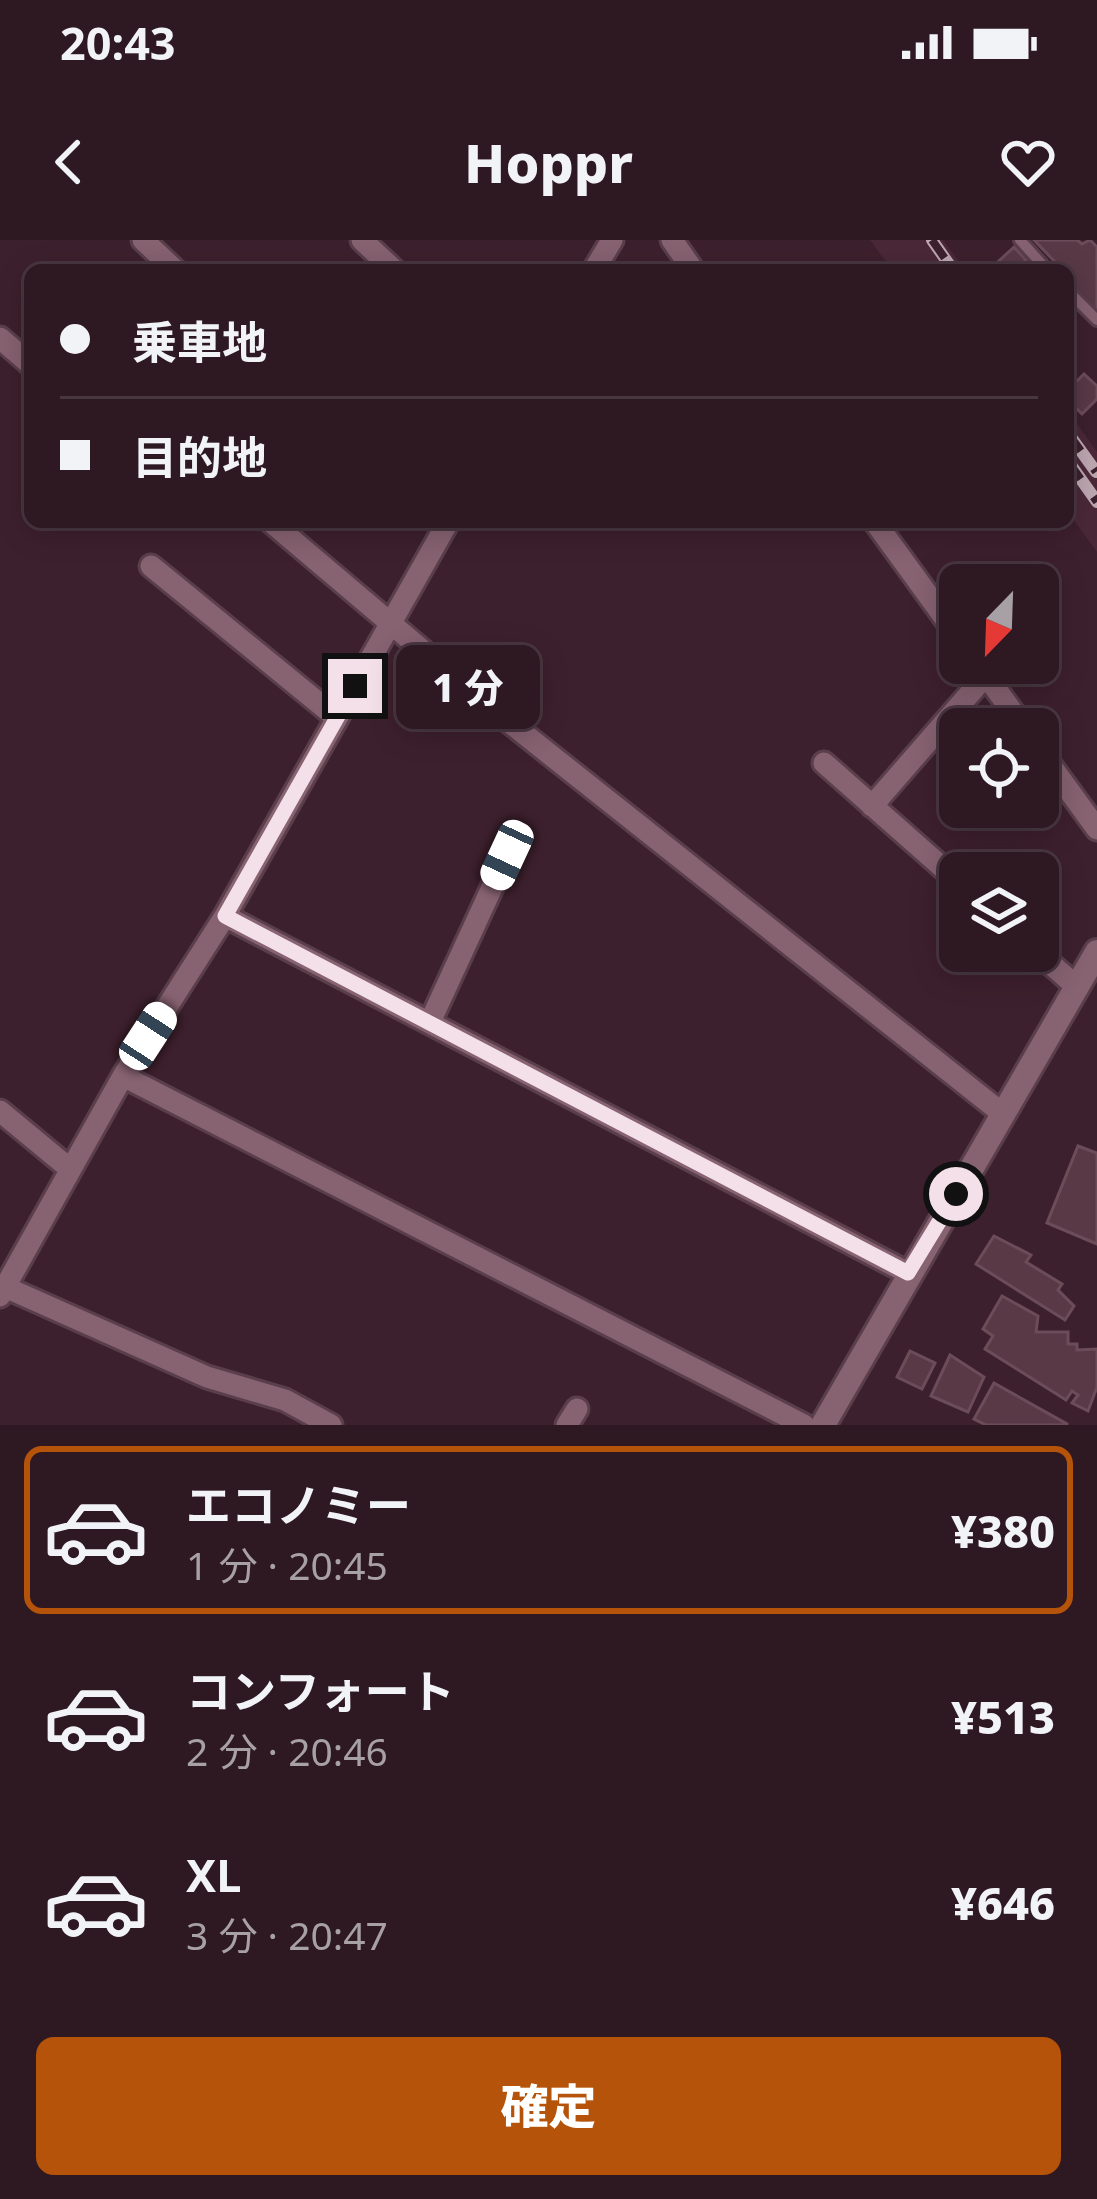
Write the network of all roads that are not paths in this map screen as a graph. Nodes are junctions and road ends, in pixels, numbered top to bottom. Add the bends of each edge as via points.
1 (143, 240) edge
2 (362, 240) edge
3 (1020, 240) edge
4 (169, 264) edge
5 (388, 264) edge
6 (1042, 264) edge
7 (1074, 297) edge
8 (1097, 320) edge
9 (0, 338) edge
10 (24, 359) edge
11 (279, 528) edge
12 (443, 528) edge
13 (879, 528) edge
14 (152, 566) dead end
15 (939, 611) edge
16 (390, 623) junction
17 (970, 684) edge
18 (337, 718) junction
19 (824, 763) dead end
20 (1059, 777) edge
21 (872, 806) junction
22 (1097, 830) edge
23 (507, 855) dead end
24 (939, 865) edge
25 (225, 916) junction
26 (1097, 952) edge
27 (1059, 971) edge
28 (1077, 987) junction
29 (430, 1022) junction
30 (123, 1076) junction
31 (0, 1111) edge
32 (1003, 1114) junction
33 (70, 1169) junction
34 (908, 1273) junction
35 (2, 1292) edge
36 (331, 1425) edge
37 (804, 1425) edge
38 (823, 1425) edge

1 - 4 street
2 - 5 street
3 - 6 lane
7 - 8 lane
9 - 10 street
11 - 16 street
12 - 16 street
13 - 15 street
14 - 18 street
16 - 18 street
16 - 32 street
17 - 21 street
18 - 25 street
19 - 21 street
20 - 22 street
21 - 24 street
23 - 29 street
25 - 29 street
25 - 30 street
26 - 28 street
27 - 28 street
28 - 32 street
29 - 34 street
30 - 33 street
30 - 37 street
31 - 33 street
32 - 34 street
33 - 35 street
34 - 38 street
35 - 36 street

